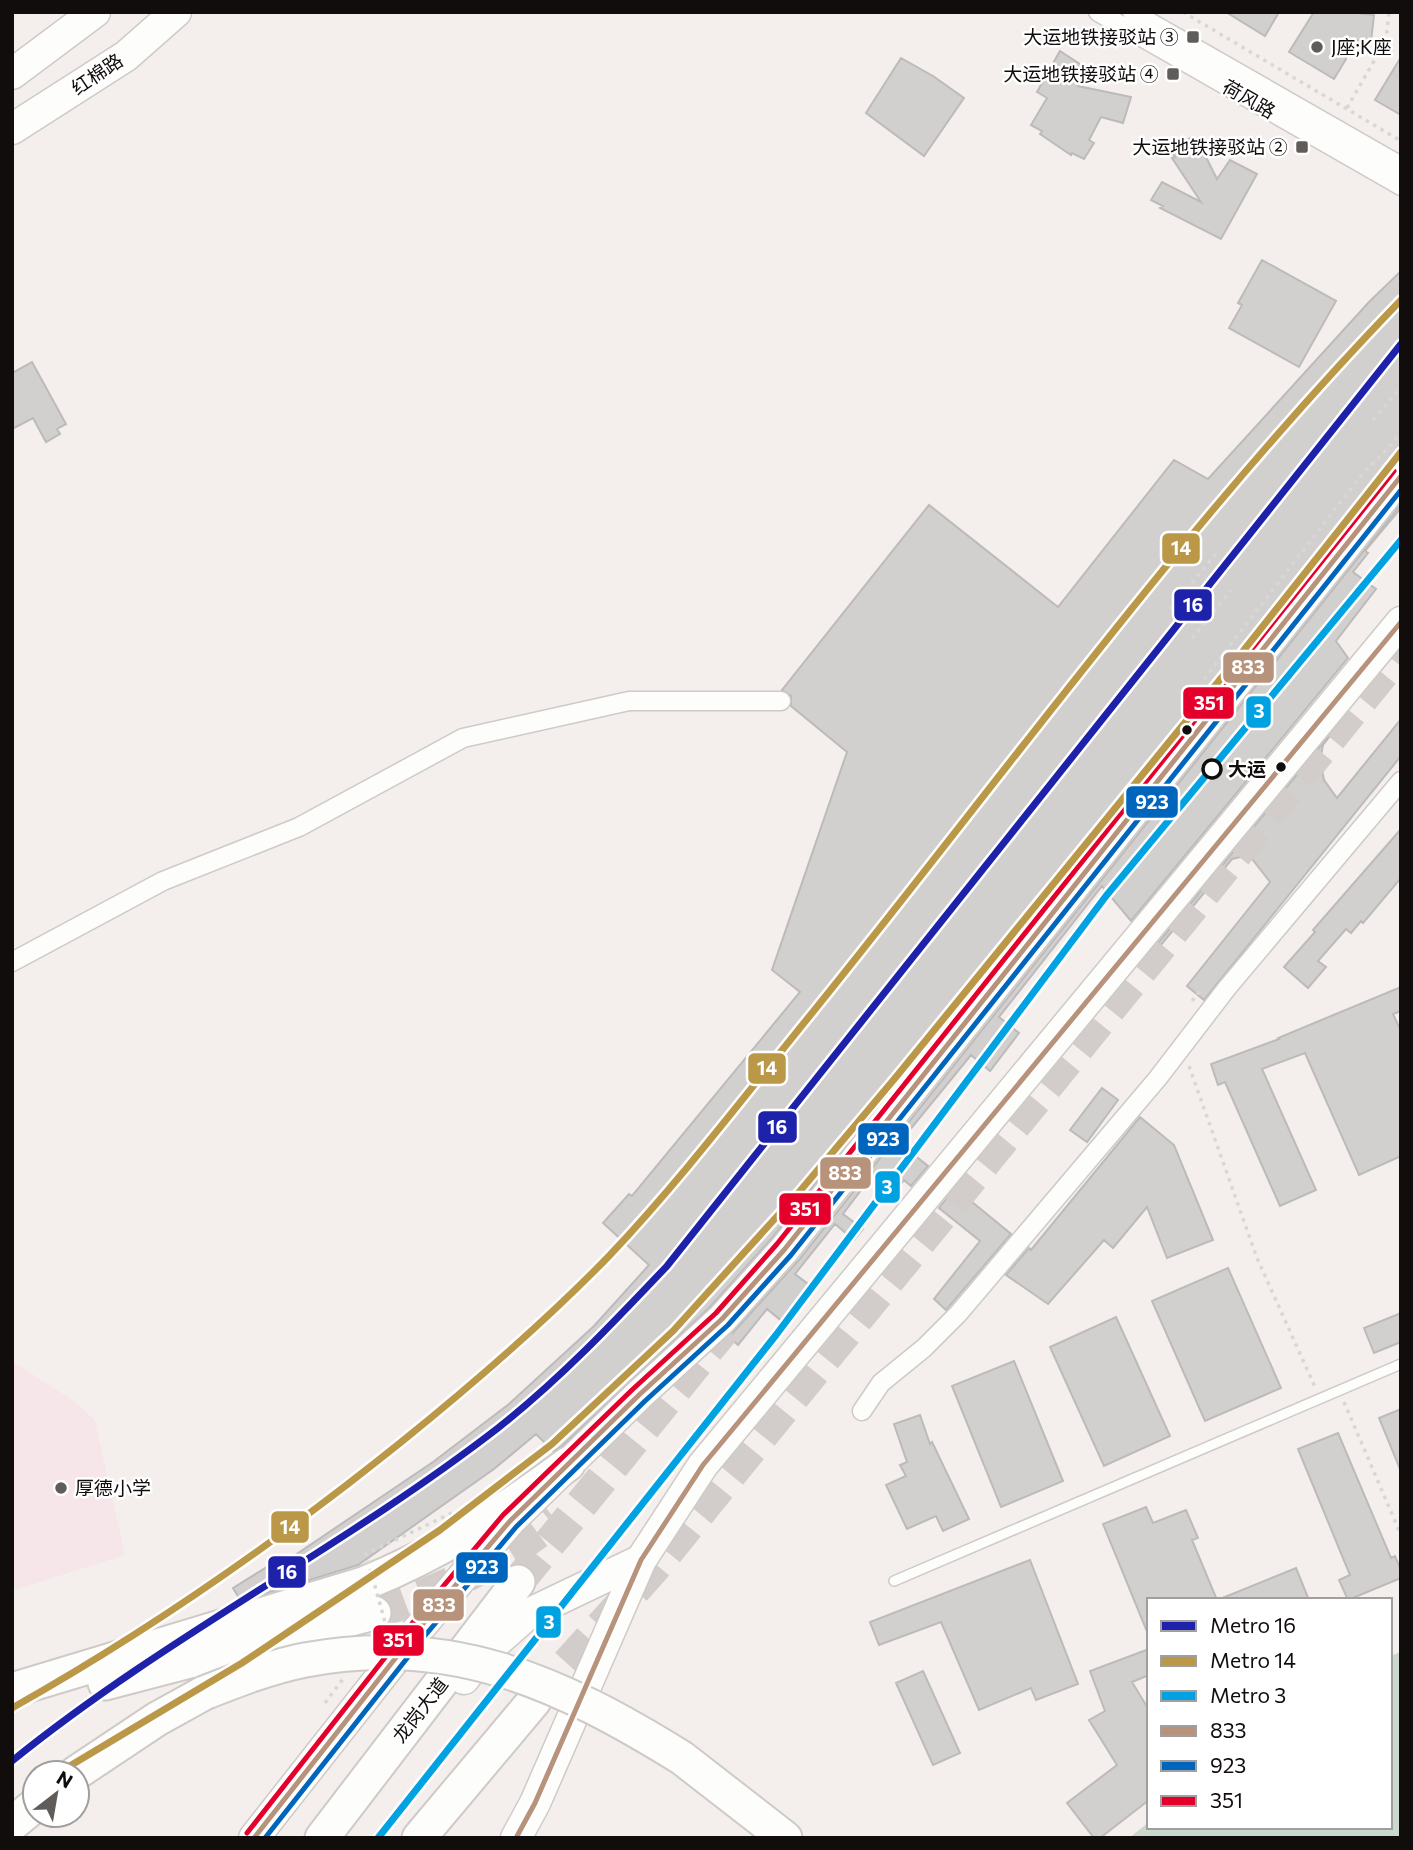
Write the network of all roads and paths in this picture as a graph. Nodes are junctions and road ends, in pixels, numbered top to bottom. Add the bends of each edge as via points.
1 (96, 12) edge
2 (176, 12) edge
3 (1098, 12) edge
4 (1132, 12) edge
5 (1183, 12) edge
6 (1389, 12) edge
7 (12, 74) edge
8 (1346, 108) junction
9 (12, 129) edge
10 (1401, 141) edge
11 (1401, 166) edge
12 (1401, 186) edge
13 (1385, 361) dead end
14 (1401, 387) edge
15 (1373, 420) dead end
16 (1330, 426) dead end
17 (1401, 430) edge
18 (1401, 476) edge
19 (1219, 550) dead end
20 (1231, 590) dead end
21 (1170, 609) dead end
22 (1401, 622) edge
23 (1192, 638) dead end
24 (1204, 678) dead end
25 (781, 701) dead end
26 (1401, 781) edge
27 (12, 962) edge
28 (1203, 987) dead end
29 (1192, 1001) dead end
30 (1188, 1064) dead end
31 (1401, 1364) edge
32 (1339, 1390) junction
33 (1320, 1399) junction
34 (862, 1411) dead end
35 (568, 1464) junction
36 (456, 1511) dead end
37 (1401, 1535) edge
38 (641, 1560) junction
39 (894, 1581) dead end
40 (519, 1582) tunnel mouth
41 (375, 1623) joint
42 (348, 1673) dead end
43 (12, 1690) edge
44 (12, 1700) edge
45 (534, 1701) tunnel mouth
46 (325, 1703) dead end
47 (91, 1763) edge
48 (254, 1838) edge
49 (322, 1838) edge
50 (337, 1838) edge
51 (419, 1838) edge
52 (516, 1838) edge
53 (785, 1838) edge

1 - 7 main road
2 - 9 main road, 红棉路 via 126,56
3 - 12 street, 荷风路
4 - 11 street, 荷风路
5 - 8 path
6 - 8 path via 1386,40
8 - 10 path
13 - 16 path
14 - 15 path
17 - 24 path
18 - 35 main road via 784,1250 722,1319
19 - 21 path
20 - 23 path
22 - 38 main road via 704,1465
25 - 27 street via 629,701 463,738 299,827 163,881
26 - 34 street via 958,1314 881,1383
28 - 29 path
30 - 33 path via 1253,1248
31 - 32 lane
32 - 33 lane
32 - 37 path
33 - 39 lane
35 - 43 highway via 487,1521 363,1584
35 - 48 main road via 460,1578
36 - 41 path, bridge via 366,1554 385,1622
38 - 50 main road via 528,1614 484,1653
38 - 52 main road
40 - 49 highway, 龙岗大道
41 - 44 highway
42 - 46 path, bridge
45 - 51 highway
47 - 53 highway, bridge via 157,1718 255,1673 329,1656 437,1655 518,1674 620,1720 682,1758

